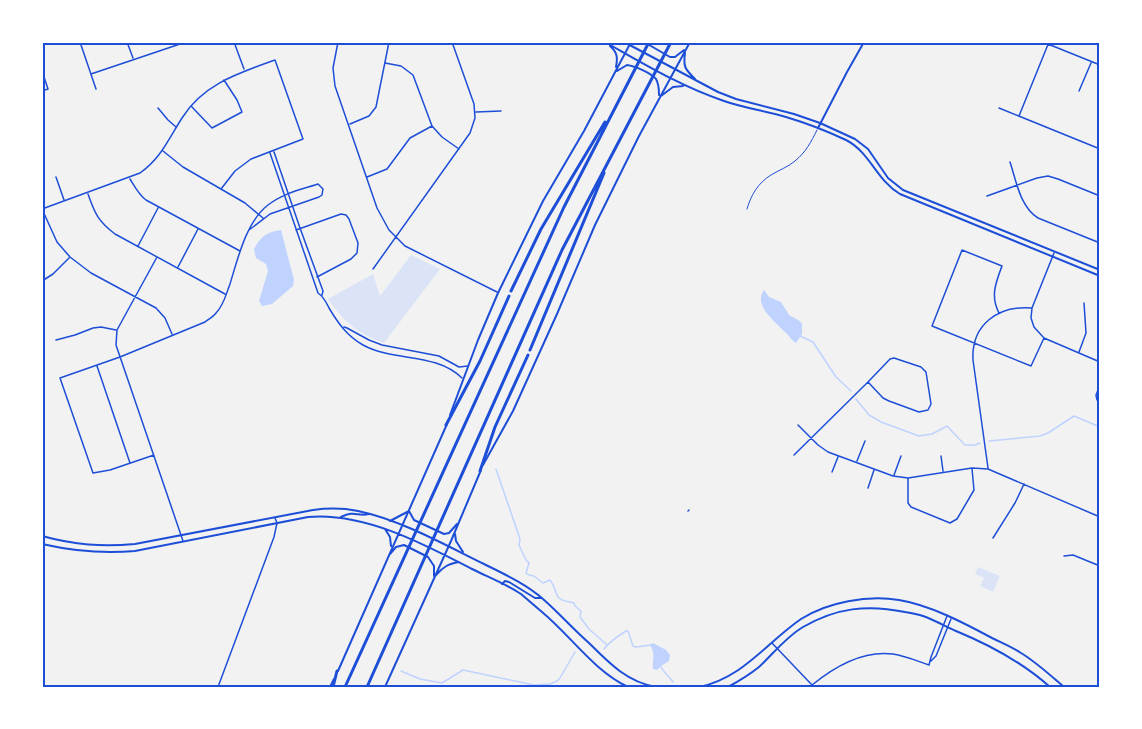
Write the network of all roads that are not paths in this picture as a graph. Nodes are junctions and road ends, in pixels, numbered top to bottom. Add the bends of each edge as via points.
1 (80, 42) edge
2 (127, 42) edge
3 (186, 42) edge
4 (234, 42) edge
5 (338, 42) edge
6 (389, 42) edge
7 (453, 42) edge
8 (605, 42) edge
9 (624, 42) edge
10 (644, 42) edge
11 (649, 42) edge
12 (690, 42) edge
13 (864, 42) edge
14 (671, 43) edge
15 (1049, 43) edge
16 (630, 44) edge
17 (686, 48) junction
18 (625, 53) junction
19 (134, 60) junction
20 (1092, 62) junction
21 (385, 63) junction
22 (1100, 65) edge
23 (245, 70) junction
24 (674, 70) junction
25 (42, 71) edge
26 (615, 73) junction
27 (91, 74) junction
28 (670, 78) junction
29 (223, 80) junction
30 (699, 82) junction
31 (687, 87) junction
32 (96, 89) dead end
33 (42, 92) edge
34 (1079, 92) dead end
35 (659, 98) junction
36 (736, 99) junction
37 (724, 101) junction
38 (615, 105) junction
39 (191, 106) junction
40 (158, 108) dead end
41 (999, 108) dead end
42 (501, 111) dead end
43 (475, 112) junction
44 (1018, 116) junction
45 (820, 123) junction
46 (349, 125) junction
47 (432, 126) junction
48 (176, 128) junction
49 (818, 128) junction
50 (460, 149) junction
51 (614, 149) junction
52 (1100, 149) edge
53 (274, 150) junction
54 (163, 151) junction
55 (269, 152) junction
56 (1010, 162) dead end
57 (281, 171) junction
58 (276, 173) junction
59 (56, 177) dead end
60 (366, 177) junction
61 (130, 178) junction
62 (1018, 185) junction
63 (221, 189) junction
64 (87, 193) junction
65 (288, 194) junction
66 (284, 195) junction
67 (987, 196) dead end
68 (1100, 196) edge
69 (64, 201) junction
70 (292, 206) junction
71 (159, 207) junction
72 (288, 208) junction
73 (42, 209) edge
74 (747, 209) dead end
75 (259, 214) junction
76 (264, 218) junction
77 (199, 228) junction
78 (300, 228) junction
79 (249, 230) junction
80 (296, 230) junction
81 (396, 238) junction
82 (1100, 243) edge
83 (137, 246) junction
84 (240, 251) junction
85 (1055, 252) junction
86 (157, 257) junction
87 (1053, 257) junction
88 (70, 258) junction
89 (177, 268) junction
90 (373, 269) dead end
91 (1100, 270) edge
92 (1100, 276) edge
93 (317, 277) junction
94 (313, 278) junction
95 (42, 281) edge
96 (511, 291) dead end
97 (498, 292) junction
98 (226, 295) junction
99 (322, 296) junction
100 (509, 296) dead end
101 (136, 297) junction
102 (1084, 303) dead end
103 (1032, 308) junction
104 (999, 313) junction
105 (343, 327) junction
106 (117, 330) junction
107 (172, 335) junction
108 (1044, 338) junction
109 (56, 340) dead end
110 (975, 344) junction
111 (402, 350) junction
112 (530, 350) dead end
113 (1078, 352) junction
114 (528, 355) dead end
115 (401, 356) junction
116 (120, 357) junction
117 (1100, 362) edge
118 (96, 365) junction
119 (468, 366) junction
120 (463, 379) junction
121 (868, 382) junction
122 (1100, 384) edge
123 (1100, 402) edge
124 (446, 425) junction
125 (798, 425) dead end
126 (811, 438) junction
127 (865, 441) dead end
128 (154, 455) junction
129 (794, 455) dead end
130 (838, 456) junction
131 (901, 456) dead end
132 (940, 456) dead end
133 (857, 462) junction
134 (130, 463) junction
135 (972, 468) junction
136 (988, 469) junction
137 (875, 470) junction
138 (480, 471) junction
139 (832, 472) dead end
140 (943, 472) junction
141 (893, 476) junction
142 (908, 478) junction
143 (1024, 483) junction
144 (868, 488) dead end
145 (409, 511) junction
146 (369, 514) junction
147 (1100, 516) edge
148 (341, 517) junction
149 (275, 518) junction
150 (390, 521) junction
151 (459, 522) junction
152 (277, 523) junction
153 (403, 526) junction
154 (385, 529) junction
155 (455, 530) junction
156 (398, 534) junction
157 (42, 536) edge
158 (181, 536) junction
159 (993, 537) dead end
160 (183, 542) junction
161 (42, 544) edge
162 (89, 546) junction
163 (448, 546) junction
164 (391, 548) junction
165 (88, 552) junction
166 (444, 555) junction
167 (465, 555) junction
168 (388, 556) junction
169 (1064, 556) dead end
170 (1100, 559) edge
171 (459, 562) junction
172 (1099, 565) edge
173 (434, 577) junction
174 (502, 584) junction
175 (541, 597) junction
176 (947, 616) junction
177 (951, 618) junction
178 (943, 625) junction
179 (948, 627) junction
180 (772, 643) junction
181 (777, 649) junction
182 (930, 661) junction
183 (337, 671) joint
184 (218, 687) edge
185 (332, 687) edge
186 (345, 687) edge
187 (368, 687) edge
188 (385, 687) edge
189 (628, 687) edge
190 (656, 687) edge
191 (699, 687) edge
192 (728, 687) edge
193 (1050, 687) edge
194 (1064, 687) edge

1 - 27 street
2 - 19 street
3 - 19 street
4 - 23 street
5 - 46 street via 333,80
6 - 21 street
7 - 43 street
8 - 18 main road
8 - 26 main road via 617,56
9 - 16 main road
10 - 17 main road via 670,57
11 - 38 highway
12 - 17 main road
13 - 45 main road
14 - 51 highway
15 - 20 street
15 - 44 street
16 - 18 main road
16 - 24 main road
17 - 24 main road
17 - 30 main road via 684,67
18 - 26 main road
18 - 28 main road
19 - 27 street
20 - 22 street
20 - 34 street
21 - 46 street via 376,107 369,116
21 - 47 street via 401,66 413,75
23 - 29 street
23 - 53 street via 275,60 282,77 303,139
24 - 28 main road
24 - 30 main road
25 - 33 street via 48,89
26 - 35 main road via 627,64 634,66 658,82
26 - 97 main road via 543,201
27 - 32 street
28 - 31 main road
28 - 35 main road
29 - 39 street
29 - 39 street via 242,112 212,128
30 - 36 main road
31 - 35 main road via 673,87
31 - 37 main road
35 - 138 main road via 594,225 513,411
36 - 37 main road
36 - 45 main road
37 - 49 main road
38 - 96 highway via 556,202
38 - 186 highway via 564,207
39 - 48 street
40 - 48 street
41 - 44 street
42 - 43 street
43 - 50 street via 470,133
44 - 52 street
45 - 49 main road
45 - 85 main road via 862,144 888,178 903,190
46 - 60 street
47 - 50 street
47 - 60 street via 410,138 387,169
48 - 54 street
49 - 74 lane via 797,159 759,184
49 - 87 main road via 854,145 892,190
50 - 81 street
51 - 112 highway
51 - 187 highway via 562,250
53 - 55 street
53 - 57 street
54 - 61 street
54 - 63 street
55 - 58 street
55 - 63 street via 241,166
56 - 62 street
57 - 58 street
57 - 65 street
58 - 66 street
59 - 69 street
60 - 81 street via 380,216
61 - 64 street
61 - 71 street via 142,197
62 - 67 street
62 - 68 street via 1053,177
62 - 82 street via 1034,215
63 - 75 street
64 - 69 street
64 - 83 street via 100,221
65 - 66 street
65 - 70 street
65 - 70 street via 315,185 322,189 319,197
66 - 72 street
66 - 75 street
69 - 73 street
70 - 72 street
70 - 78 street
71 - 77 street
71 - 83 street
72 - 76 street
72 - 80 street
73 - 88 street via 57,242
75 - 76 street
75 - 79 street
76 - 79 street
77 - 84 street
77 - 89 street
78 - 80 street
78 - 93 street
78 - 93 street via 346,215 358,243 351,260
79 - 84 street
80 - 94 street
81 - 90 street
81 - 97 street
83 - 86 street
84 - 98 street
85 - 87 street
85 - 91 main road
86 - 89 street
86 - 101 street
87 - 92 main road
87 - 103 street
88 - 95 street
88 - 101 street
89 - 98 street
93 - 94 street
93 - 99 street
94 - 99 street
97 - 119 main road
98 - 107 street via 215,315
99 - 105 street
100 - 124 highway
101 - 106 street
101 - 107 street via 161,313
102 - 113 street via 1086,333
103 - 104 street
103 - 108 street via 1032,323
104 - 110 street via 984,324
104 - 110 street via 994,294 1002,266 962,250 932,326
105 - 111 street
105 - 115 street via 350,338 364,346
106 - 109 street via 93,328
106 - 116 street
107 - 116 street
108 - 110 street via 1031,366
108 - 113 street
110 - 136 street via 973,360
111 - 115 street
111 - 119 street via 439,356 459,367
113 - 117 street
114 - 138 highway
115 - 120 street via 435,362
116 - 118 street
116 - 128 street
118 - 134 street
118 - 134 street via 60,378 89,463 93,474
119 - 120 main road
120 - 124 main road
121 - 121 street via 892,359 899,359 926,372 931,404 927,411 919,412 883,398
121 - 126 street
122 - 123 street via 1096,395
124 - 145 main road
125 - 126 street
126 - 129 street
126 - 130 street via 825,451
127 - 133 street
128 - 134 street
128 - 158 street
130 - 133 street
130 - 139 street
131 - 141 street
132 - 140 street
133 - 137 street
135 - 136 street
135 - 140 street
135 - 142 street via 974,490 950,524 911,507
136 - 143 street
137 - 141 street
137 - 144 street
138 - 151 main road
140 - 142 street
141 - 142 street
143 - 147 street
143 - 159 street
145 - 150 main road
145 - 151 main road via 414,520 444,534
145 - 153 main road
146 - 148 main road via 350,513
146 - 149 main road via 331,508
146 - 150 main road
148 - 152 main road via 308,517
148 - 154 main road
149 - 152 street
149 - 158 main road
150 - 153 main road
151 - 155 main road
152 - 160 main road
152 - 184 street
153 - 156 main road
153 - 163 main road
154 - 156 main road
154 - 164 main road
155 - 163 main road
155 - 167 main road via 456,541
156 - 164 main road
156 - 166 main road
157 - 162 main road
158 - 160 street
158 - 162 main road
160 - 165 main road via 117,553
161 - 165 main road
162 - 165 main road
163 - 166 main road
163 - 167 main road
164 - 168 main road
166 - 171 main road
166 - 173 main road
167 - 175 main road
168 - 173 main road via 404,544 431,561
168 - 183 main road
169 - 172 street via 1073,555
170 - 172 street
171 - 173 main road via 444,566
171 - 174 main road
173 - 188 main road
174 - 175 main road via 508,582 535,598
174 - 189 main road via 520,593 601,669
175 - 190 main road via 620,673
176 - 177 main road
176 - 178 street
176 - 180 main road via 898,600 860,600 824,608
177 - 179 street
177 - 194 main road via 1021,652
178 - 179 main road
178 - 181 main road via 921,615 891,609 853,608 810,624
178 - 182 street
179 - 182 street
179 - 193 main road via 1007,655
180 - 181 street
180 - 191 main road via 724,680
181 - 182 street via 812,685 840,665 864,656 891,654 929,665
181 - 192 main road
183 - 185 highway

